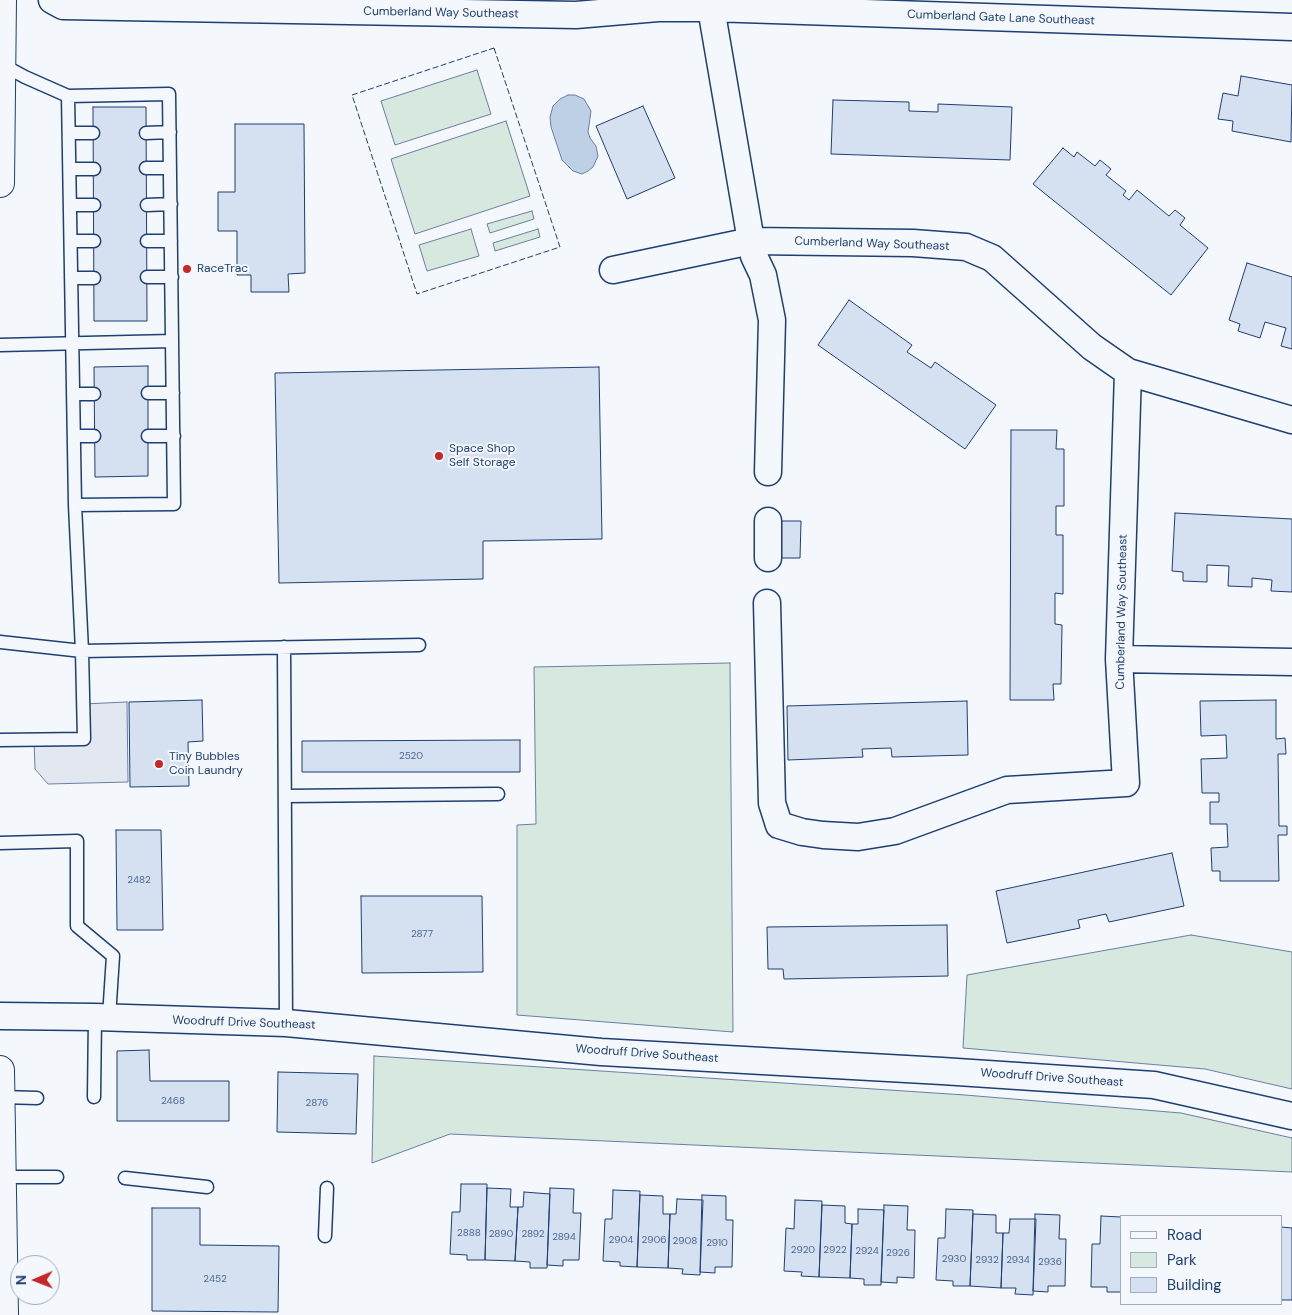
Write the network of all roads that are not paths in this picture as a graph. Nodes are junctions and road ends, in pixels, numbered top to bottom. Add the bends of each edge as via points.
1 (2, 0) edge
2 (52, 0) edge
3 (704, 4) edge
4 (1292, 27) edge
5 (1, 64) junction
6 (68, 96) junction
7 (170, 132) junction
8 (69, 133) junction
9 (93, 133) dead end
10 (146, 133) dead end
11 (146, 168) dead end
12 (170, 168) junction
13 (70, 169) junction
14 (94, 169) dead end
15 (0, 183) edge
16 (147, 204) dead end
17 (171, 204) junction
18 (70, 205) junction
19 (94, 205) dead end
20 (70, 241) junction
21 (94, 241) dead end
22 (147, 241) dead end
23 (171, 241) junction
24 (751, 241) junction
25 (613, 270) dead end
26 (147, 277) dead end
27 (172, 277) junction
28 (71, 278) junction
29 (94, 278) dead end
30 (172, 341) junction
31 (72, 343) junction
32 (0, 345) edge
33 (1128, 372) junction
34 (148, 393) dead end
35 (173, 393) junction
36 (73, 394) junction
37 (94, 394) dead end
38 (1292, 420) edge
39 (74, 436) junction
40 (94, 436) dead end
41 (148, 436) dead end
42 (174, 436) junction
43 (768, 472) dead end
44 (75, 505) junction
45 (768, 521) dead end
46 (768, 558) dead end
47 (767, 603) dead end
48 (0, 642) edge
49 (419, 645) dead end
50 (284, 647) junction
51 (82, 651) junction
52 (1119, 659) junction
53 (1292, 662) edge
54 (0, 740) edge
55 (498, 794) dead end
56 (285, 796) junction
57 (0, 843) edge
58 (0, 1016) edge
59 (102, 1017) junction
60 (286, 1023) junction
61 (0, 1070) edge
62 (94, 1097) dead end
63 (1, 1098) edge
64 (37, 1098) dead end
65 (1292, 1116) edge
66 (2, 1177) junction
67 (57, 1177) dead end
68 (126, 1178) dead end
69 (207, 1187) dead end
70 (327, 1188) dead end
71 (325, 1236) dead end
72 (4, 1315) edge

1 - 5 main road
2 - 3 street, Cumberland Way Southeast via 63,6 576,15
3 - 4 street, Cumberland Gate Lane Southeast
3 - 24 street
5 - 6 lane
5 - 15 main road
6 - 7 lane via 170,94
6 - 8 lane
7 - 10 lane
7 - 12 lane
8 - 9 lane
8 - 13 lane
11 - 12 lane
12 - 17 lane
13 - 14 lane
13 - 18 lane
16 - 17 lane
17 - 23 lane
18 - 19 lane
18 - 20 lane
20 - 21 lane
20 - 28 lane
22 - 23 lane
23 - 27 lane
24 - 25 street, Cumberland Way Southeast
24 - 33 street, Cumberland Way Southeast via 913,243 966,248 992,258 1092,347
24 - 43 street via 763,275 772,320
26 - 27 lane
27 - 30 lane
28 - 29 lane
28 - 31 lane
30 - 31 lane
30 - 35 lane
31 - 32 lane
31 - 36 lane
33 - 38 street
33 - 52 street, Cumberland Way Southeast
34 - 35 lane
35 - 42 lane
36 - 37 lane
36 - 39 lane
39 - 40 lane
39 - 44 lane
41 - 42 lane
42 - 44 lane via 174,504
44 - 51 lane
45 - 46 street
47 - 52 street, Cumberland Way Southeast via 772,803 779,825 809,833 858,837 895,831 1007,790 1126,783
48 - 51 lane
49 - 50 lane
50 - 51 lane
50 - 56 lane
51 - 54 lane via 84,740
52 - 53 street
55 - 56 lane
56 - 60 lane
57 - 59 lane via 77,841 77,926 112,956
58 - 59 street, Woodruff Drive Southeast
59 - 60 street, Woodruff Drive Southeast
59 - 62 lane
60 - 65 street, Woodruff Drive Southeast via 601,1052 1154,1084
61 - 63 main road
63 - 64 lane
63 - 66 main road
66 - 67 lane
66 - 72 main road
68 - 69 lane
70 - 71 lane

